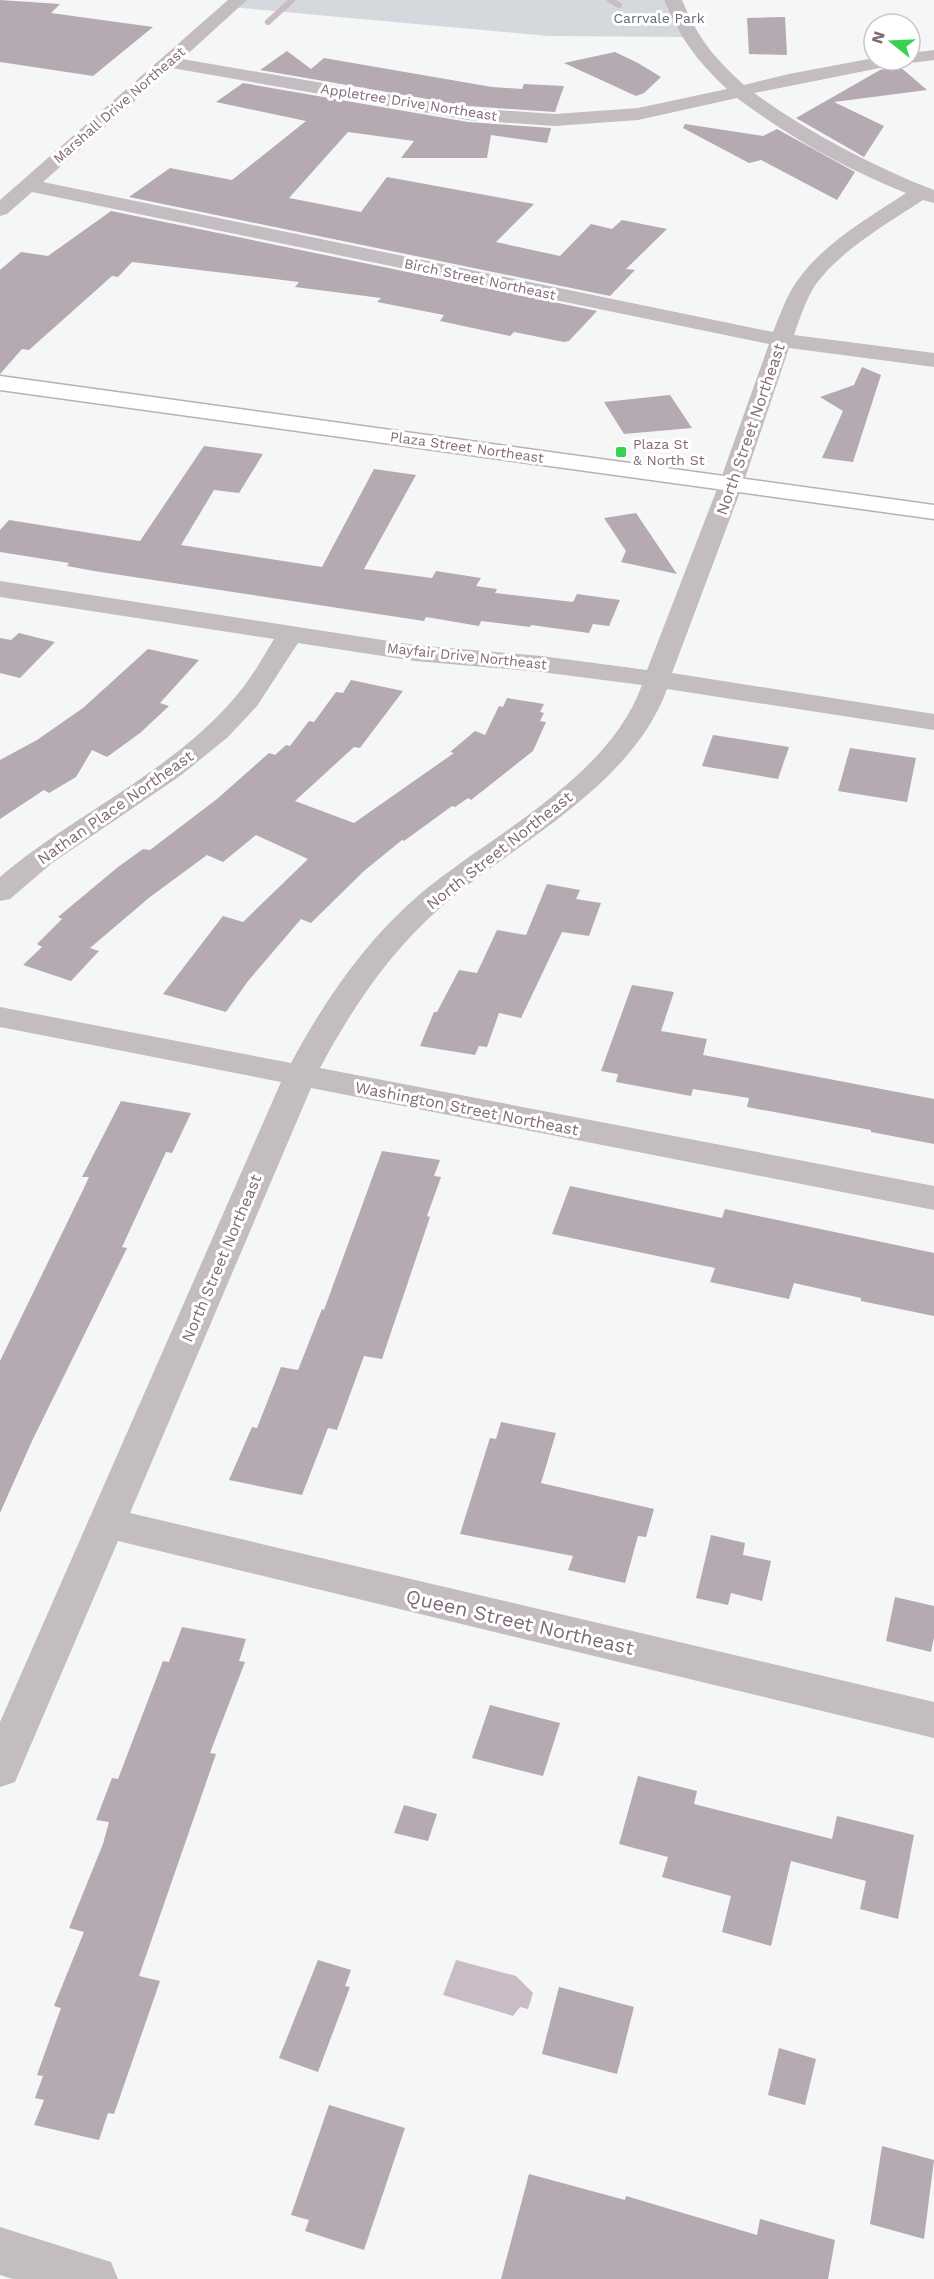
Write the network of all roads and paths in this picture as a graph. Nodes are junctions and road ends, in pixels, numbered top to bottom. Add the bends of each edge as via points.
1 (238, 0) edge
2 (673, 0) edge
3 (170, 62) junction
4 (862, 66) edge
5 (738, 90) junction
6 (28, 185) junction
7 (927, 194) edge
8 (0, 210) edge
9 (781, 340) junction
10 (934, 360) edge
11 (0, 383) edge
12 (731, 484) junction
13 (934, 512) edge
14 (0, 589) edge
15 (291, 633) junction
16 (657, 679) junction
17 (934, 722) edge
18 (0, 892) edge
19 (0, 1017) edge
20 (300, 1076) junction
21 (934, 1198) edge
22 (106, 1523) junction
23 (934, 1720) edge
24 (0, 1769) edge
25 (0, 2251) edge
26 (94, 2279) edge

1 - 3 street, Marshall Drive Northeast
2 - 5 street via 677,17 695,48
3 - 5 street, Appletree Drive Northeast via 468,114 524,119 612,117
3 - 6 street, Marshall Drive Northeast
4 - 5 street, Appletree Drive Northeast
5 - 7 street via 814,141
6 - 8 street, Marshall Drive Northeast
6 - 9 street, Birch Street Northeast
7 - 9 street, North Street Northeast via 863,231 827,260 808,279
9 - 10 street, Birch Street Northeast
9 - 12 street, North Street Northeast
11 - 12 main road, Plaza Street Northeast
12 - 13 main road, Plaza Street Northeast
12 - 16 street, North Street Northeast
14 - 15 street, Mayfair Drive Northeast
15 - 16 street, Mayfair Drive Northeast via 415,653
15 - 18 street, Nathan Place Northeast via 240,709 202,746 43,856
16 - 17 street, Mayfair Drive Northeast
16 - 20 street, North Street Northeast via 625,739 592,777 551,813 453,881 406,923 361,973 327,1023
19 - 20 street, Washington Street Northeast
20 - 21 street, Washington Street Northeast
20 - 22 street, North Street Northeast
22 - 23 street, Queen Street Northeast
22 - 24 street, North Street Northeast
25 - 26 street

